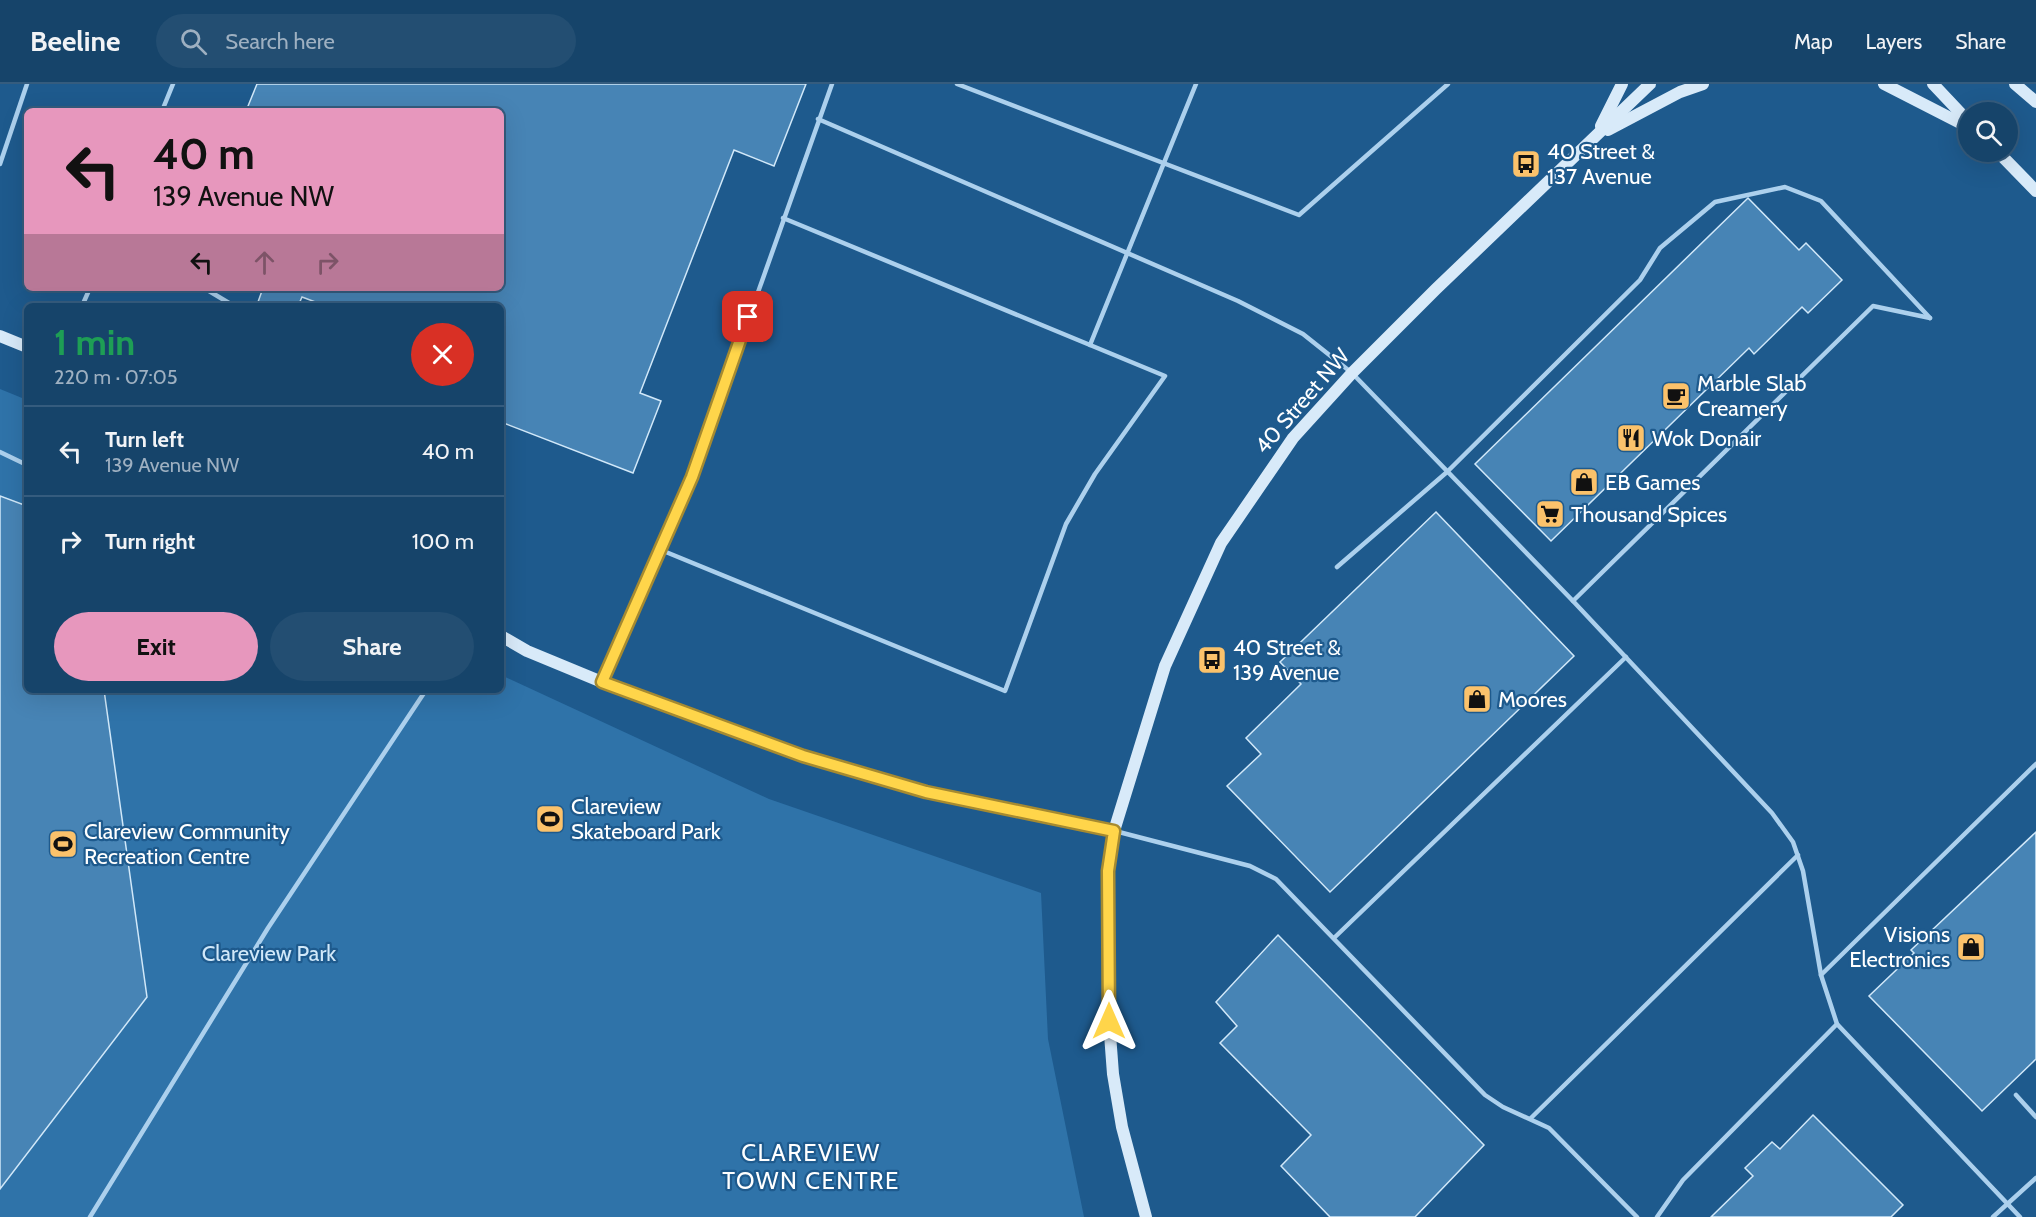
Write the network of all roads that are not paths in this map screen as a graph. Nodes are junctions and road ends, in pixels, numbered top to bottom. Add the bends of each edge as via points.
1 (27, 84) edge
2 (173, 84) edge
3 (832, 84) edge
4 (957, 84) edge
5 (1196, 84) edge
6 (1448, 84) edge
7 (1622, 84) edge
8 (1650, 84) edge
9 (1703, 84) edge
10 (1884, 84) edge
11 (1933, 84) edge
12 (2015, 84) edge
13 (2036, 102) edge
14 (163, 108) edge
15 (1958, 110) edge
16 (818, 119) junction
17 (1958, 122) edge
18 (1596, 136) junction
19 (2008, 162) edge
20 (0, 164) edge
21 (1164, 164) junction
22 (2036, 191) edge
23 (783, 218) junction
24 (1127, 253) junction
25 (209, 291) edge
26 (229, 303) edge
27 (0, 336) edge
28 (1090, 345) junction
29 (24, 346) edge
30 (1352, 373) junction
31 (0, 452) edge
32 (24, 464) edge
33 (1447, 472) junction
34 (661, 550) junction
35 (1337, 567) dead end
36 (1573, 601) junction
37 (504, 638) edge
38 (1626, 657) junction
39 (602, 682) junction
40 (424, 693) edge
41 (2036, 764) edge
42 (1114, 831) junction
43 (1798, 855) junction
44 (1334, 938) junction
45 (1821, 975) junction
46 (1837, 1024) junction
47 (2016, 1095) dead end
48 (2036, 1116) edge
49 (1531, 1118) junction
50 (2036, 1178) edge
51 (2008, 1205) junction
52 (90, 1217) edge
53 (1146, 1217) edge
54 (1637, 1217) edge
55 (1658, 1217) edge
56 (1993, 1217) edge
57 (2020, 1217) edge

1 - 20 lane
2 - 14 lane
3 - 16 lane
4 - 21 lane
5 - 21 lane
6 - 21 lane via 1299,215
7 - 18 street
8 - 18 street, 40 Street NW
9 - 18 street
10 - 17 street
11 - 15 street
12 - 13 street
16 - 23 lane
16 - 24 lane
18 - 30 street, 40 Street NW
19 - 22 street
21 - 24 lane
23 - 28 lane
23 - 34 lane via 692,477
24 - 28 lane
24 - 30 lane via 1303,334
25 - 26 lane
27 - 29 street
28 - 34 lane via 1165,376 1095,474 1066,524 1005,691
30 - 33 lane
30 - 42 street, 40 Street NW via 1293,438 1221,543 1165,666
31 - 32 lane
33 - 35 lane
33 - 36 lane
33 - 36 lane via 1640,280 1660,248 1715,202 1785,187 1821,201 1930,318 1873,306
34 - 39 lane
36 - 38 lane
37 - 39 street
38 - 43 lane via 1772,813
38 - 44 lane
39 - 42 street via 803,756 926,792
40 - 52 lane via 268,928
41 - 45 lane
42 - 44 lane via 1263,871 1292,894
42 - 53 street, 40 Street NW via 1108,871 1109,1021 1122,1126
43 - 45 lane
43 - 49 lane
44 - 49 lane via 1485,1095
45 - 46 lane
46 - 51 lane
46 - 55 lane via 1683,1180
47 - 48 lane
49 - 54 lane via 1549,1128
50 - 51 lane
51 - 56 lane
51 - 57 lane

